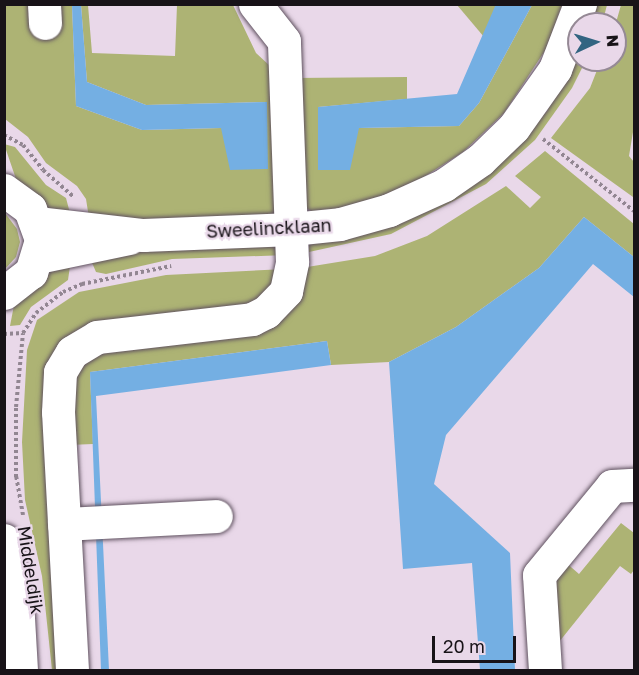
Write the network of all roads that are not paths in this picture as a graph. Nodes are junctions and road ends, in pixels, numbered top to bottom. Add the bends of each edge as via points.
1 (255, 4) edge
2 (579, 4) edge
3 (4, 190) edge
4 (37, 223) junction
5 (292, 229) junction
6 (142, 235) junction
7 (38, 257) junction
8 (5, 293) edge
9 (4, 305) edge
10 (634, 485) edge
11 (216, 516) dead end
12 (85, 523) junction
13 (14, 532) edge
14 (21, 670) edge
15 (72, 670) edge
16 (545, 670) edge

1 - 5 main road via 284,41
2 - 5 main road, Sweelincklaan via 555,69 514,127 480,160 444,185 389,210 340,224
3 - 4 main road via 24,203
4 - 6 main road, Sweelincklaan
4 - 7 main road via 41,240
5 - 6 main road, Sweelincklaan
5 - 12 main road, Middeldijk via 292,262 286,291 266,312 252,319 97,337 72,352 60,372 58,402
6 - 7 main road, Sweelincklaan
7 - 8 main road via 26,279
8 - 9 main road
10 - 16 main road via 612,486 539,575
11 - 12 main road
12 - 15 main road, Middeldijk
13 - 14 main road, Middeldijk

